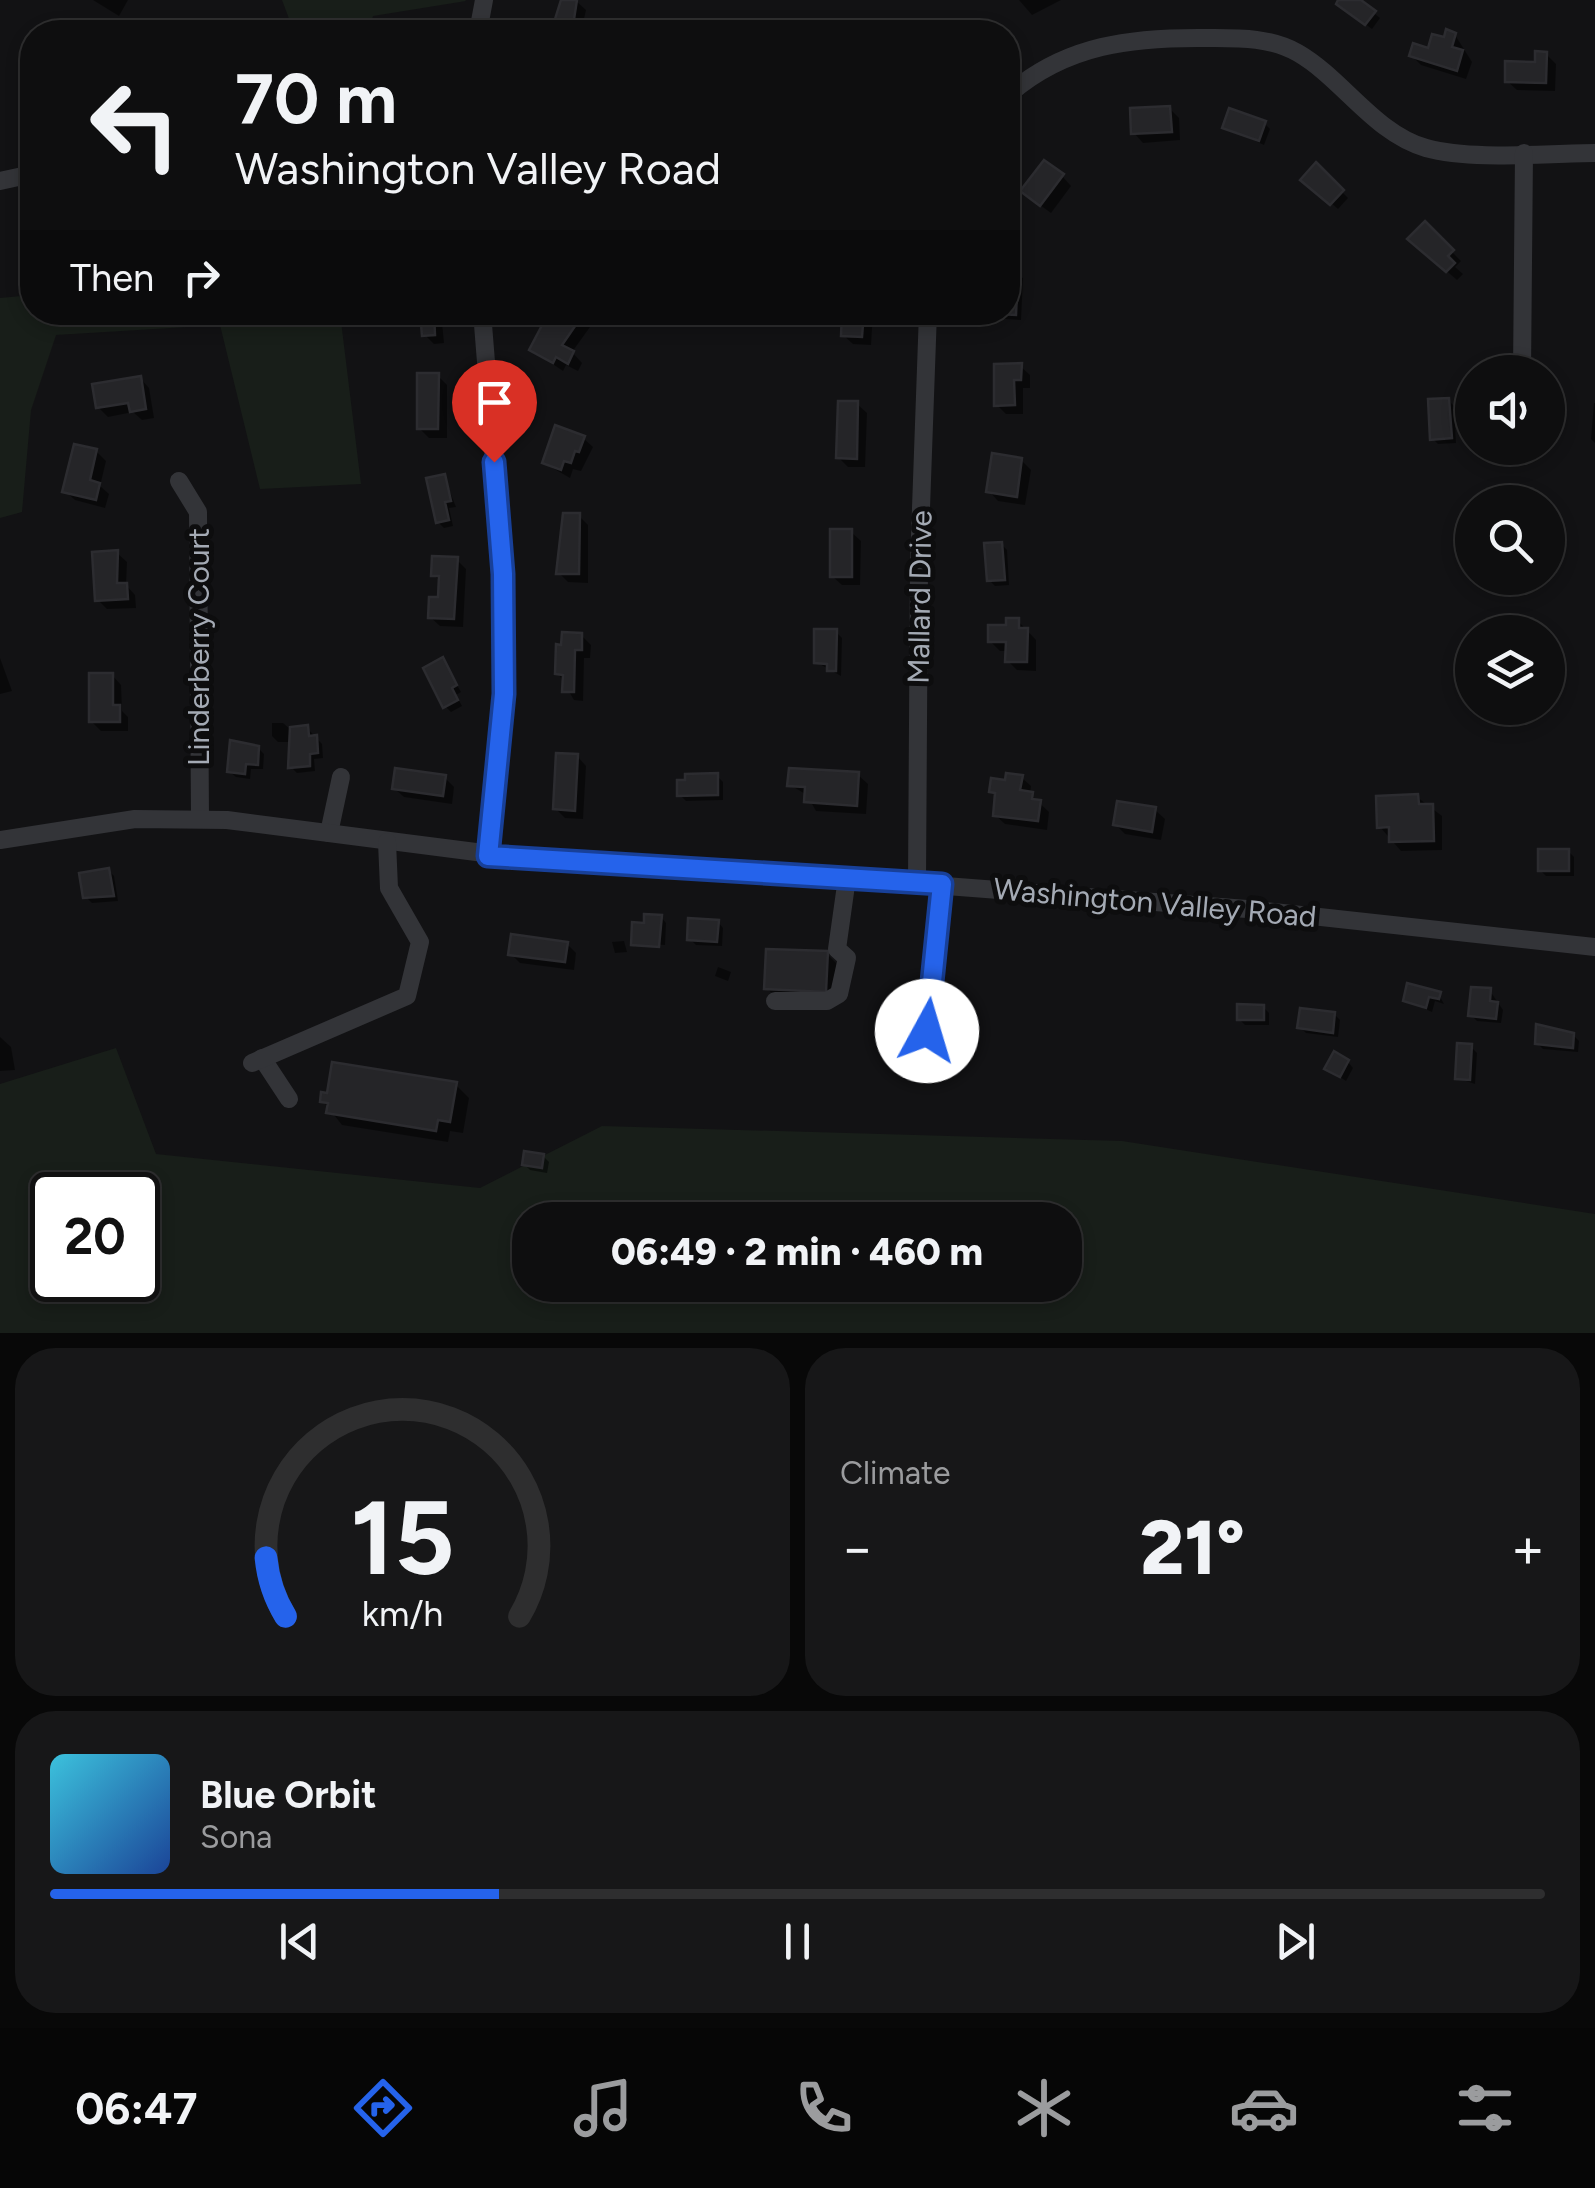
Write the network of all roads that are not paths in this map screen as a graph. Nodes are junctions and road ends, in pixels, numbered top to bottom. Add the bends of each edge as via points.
1 (1020, 87) edge
2 (1524, 153) junction
3 (1595, 153) edge
4 (483, 325) edge
5 (927, 325) edge
6 (1522, 355) edge
7 (179, 481) dead end
8 (341, 777) dead end
9 (200, 818) junction
10 (329, 833) junction
11 (0, 840) edge
12 (386, 842) junction
13 (488, 856) junction
14 (846, 878) junction
15 (918, 882) junction
16 (942, 884) junction
17 (1595, 946) edge
18 (775, 1001) dead end
19 (927, 1031) dead end
20 (288, 1099) dead end

1 - 2 street via 1059,61 1112,42 1247,38 1300,54 1387,128 1425,148
2 - 3 street
2 - 6 street
4 - 13 street via 504,614 504,694
5 - 15 street, Mallard Drive via 918,564
7 - 9 street, Linderberry Court via 198,512
8 - 10 street
9 - 10 street, Washington Valley Road
9 - 11 street, Washington Valley Road via 135,818
10 - 12 street, Washington Valley Road
12 - 13 street, Washington Valley Road
12 - 20 street via 389,888 420,942 407,996 257,1060
13 - 14 street, Washington Valley Road
14 - 15 street, Washington Valley Road
14 - 18 street via 839,994 827,1001
15 - 16 street, Washington Valley Road
16 - 17 street, Washington Valley Road
16 - 19 street

